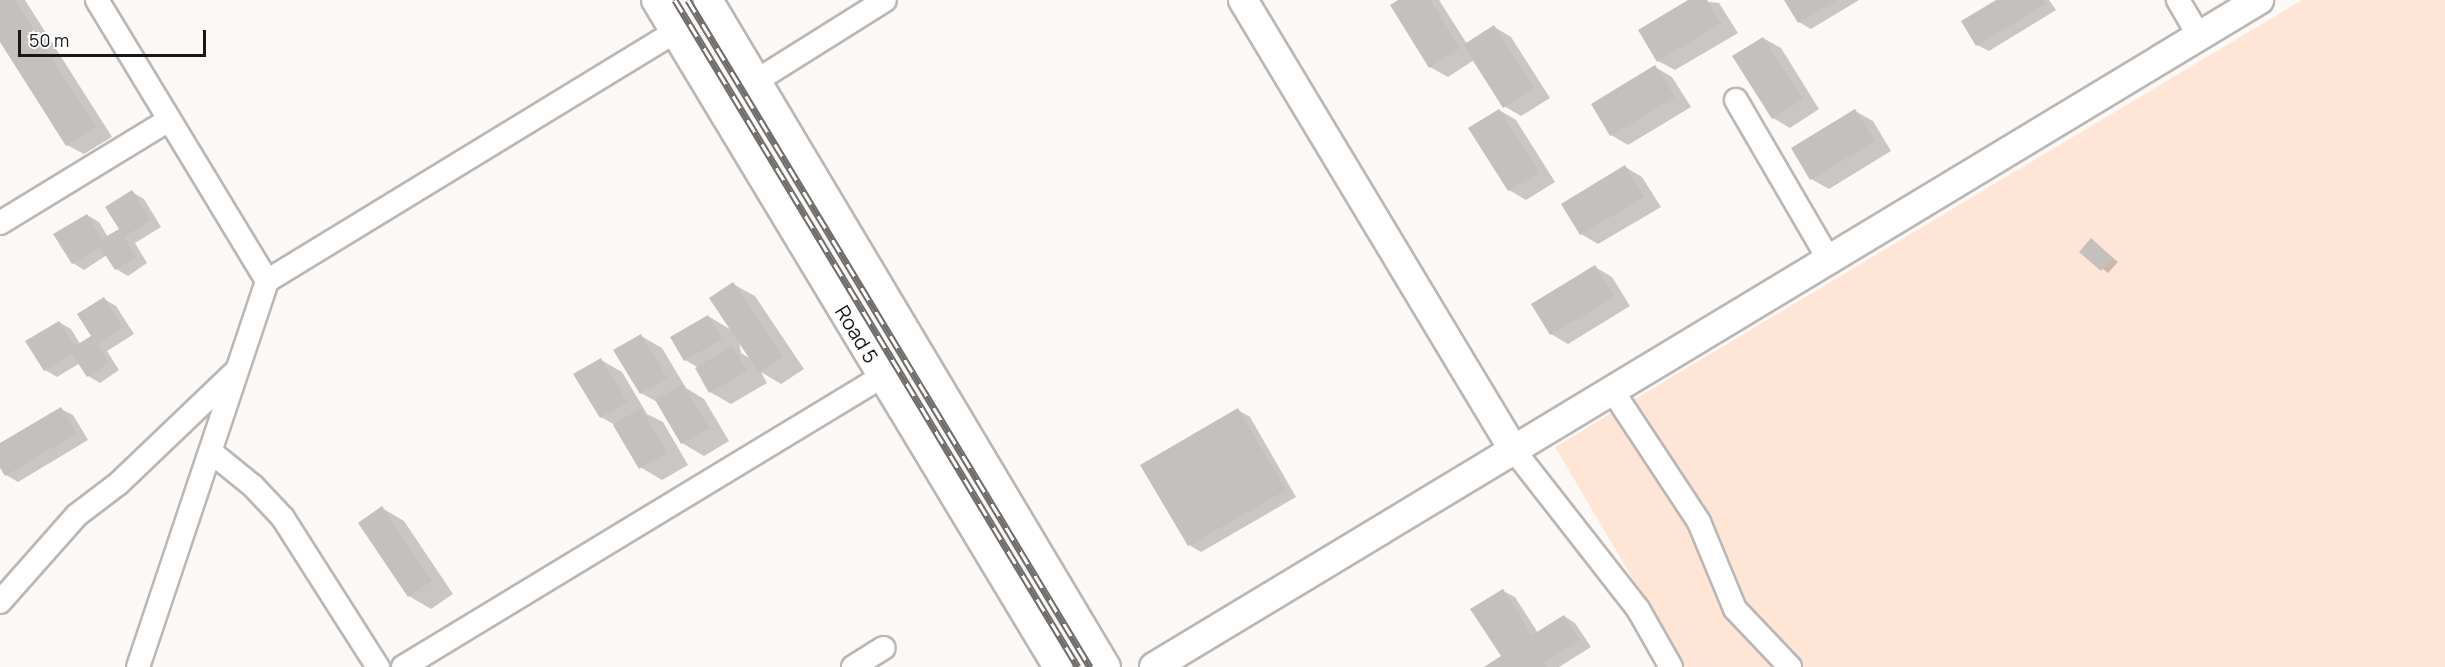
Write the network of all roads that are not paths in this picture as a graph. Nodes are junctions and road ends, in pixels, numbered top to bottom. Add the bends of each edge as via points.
1 (97, 0) edge
2 (656, 0) edge
3 (708, 0) edge
4 (885, 0) edge
5 (1243, 0) edge
6 (2178, 0) edge
7 (2259, 0) edge
8 (675, 32) junction
9 (2199, 36) junction
10 (756, 81) junction
11 (1736, 100) dead end
12 (170, 120) junction
13 (0, 223) edge
14 (1828, 260) junction
15 (267, 281) junction
16 (238, 369) junction
17 (883, 376) junction
18 (1612, 390) junction
19 (1513, 449) junction
20 (211, 452) junction
21 (0, 602) edge
22 (884, 648) dead end
23 (138, 667) edge
24 (378, 667) edge
25 (403, 667) edge
26 (853, 667) edge
27 (1058, 667) edge
28 (1106, 667) edge
29 (1154, 667) edge
30 (1671, 667) edge
31 (1790, 667) edge

1 - 12 street
2 - 8 street, Road 5
3 - 10 street
4 - 10 street
5 - 19 street
6 - 9 street
7 - 9 street
8 - 15 street
8 - 17 street, Road 5
9 - 14 street
10 - 28 street
11 - 14 street
12 - 13 street
12 - 15 street
14 - 18 street
15 - 16 street
16 - 20 street
16 - 21 street via 128,475 77,515
17 - 25 street
17 - 27 street, Road 5
18 - 19 street
18 - 31 street via 1699,522 1735,609
19 - 29 street
19 - 30 street via 1638,609
20 - 23 street
20 - 24 street via 253,486 283,518
22 - 26 street

